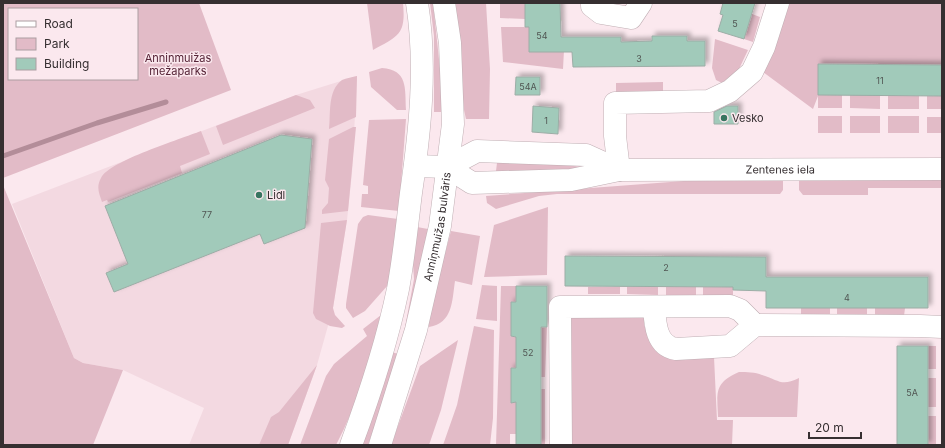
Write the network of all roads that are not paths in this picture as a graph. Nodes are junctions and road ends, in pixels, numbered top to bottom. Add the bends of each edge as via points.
1 (416, 3) edge
2 (444, 3) edge
3 (592, 3) edge
4 (641, 3) edge
5 (778, 3) edge
6 (415, 166) junction
7 (447, 167) junction
8 (942, 169) edge
9 (619, 170) junction
10 (654, 307) junction
11 (755, 325) junction
12 (388, 326) junction
13 (942, 327) edge
14 (416, 330) junction
15 (351, 445) edge
16 (380, 445) edge
17 (561, 445) edge

1 - 6 street via 419,17 421,82 420,128
2 - 7 street, Anniņmuižas bulvāris via 453,93 453,124
3 - 4 street via 592,6 601,13 631,18
5 - 9 street via 764,47 752,72 730,91 709,101 614,102
6 - 7 street, Zentenes iela
6 - 12 street via 398,289
7 - 9 street, Zentenes iela via 472,183 571,180
7 - 9 street, Zentenes iela via 477,151 586,155
7 - 14 street, Anniņmuižas bulvāris via 440,226
8 - 9 street, Zentenes iela
10 - 11 street via 733,307 740,310
10 - 11 street via 658,334 664,344 671,348 730,346
10 - 17 street via 560,307
11 - 13 street
12 - 14 street via 390,341 396,346 406,343
12 - 15 street via 372,388
14 - 16 street, Anniņmuižas bulvāris

